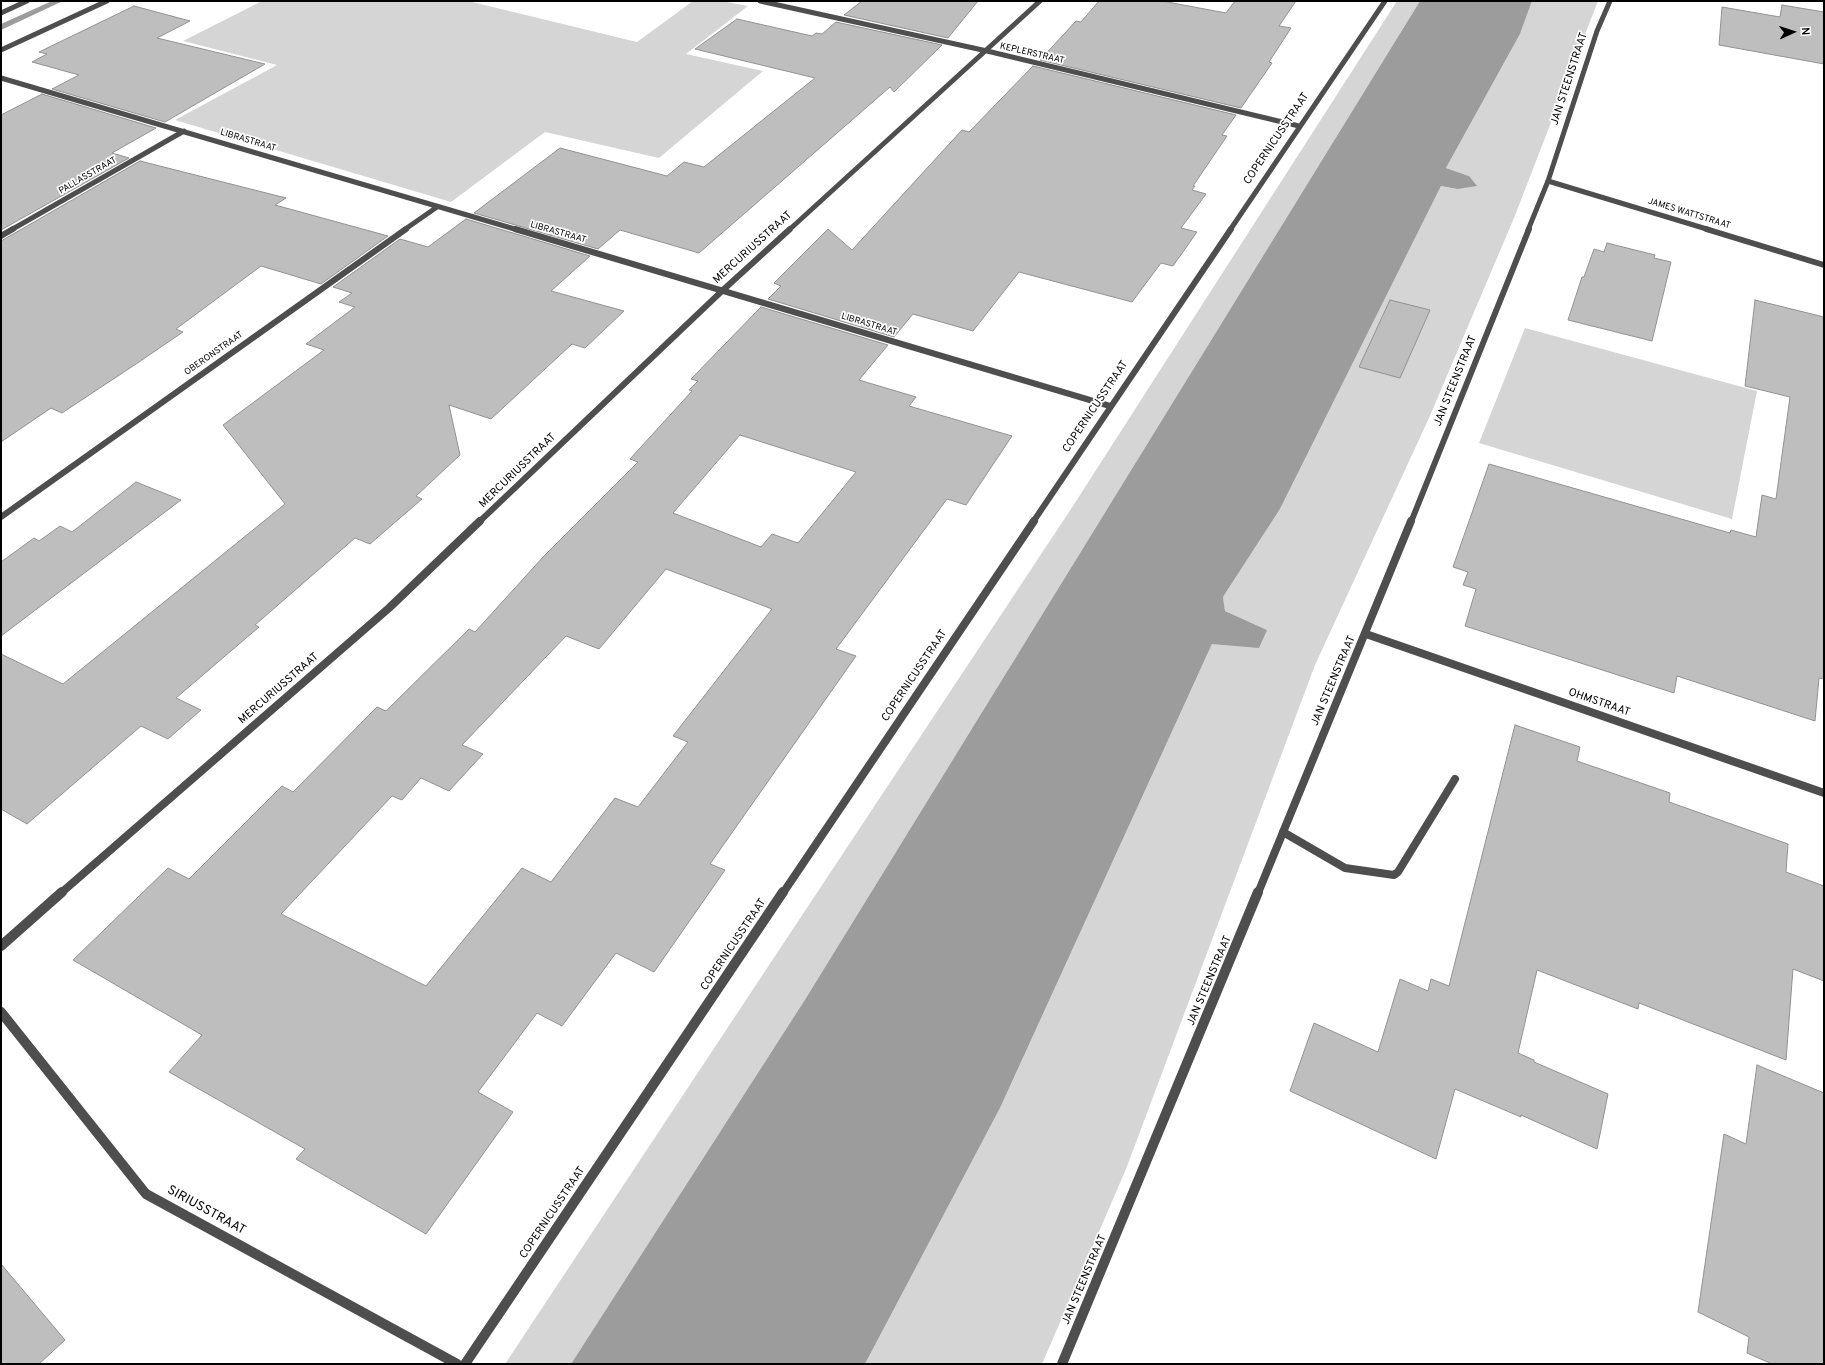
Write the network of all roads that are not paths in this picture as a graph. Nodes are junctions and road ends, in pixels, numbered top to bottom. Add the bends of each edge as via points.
1 (27, 1) edge
2 (107, 1) edge
3 (760, 1) edge
4 (1040, 1) edge
5 (1384, 1) edge
6 (1610, 1) edge
7 (1, 12) edge
8 (1, 50) edge
9 (987, 51) junction
10 (1, 78) edge
11 (1299, 126) junction
12 (184, 131) junction
13 (1548, 181) junction
14 (437, 207) junction
15 (1, 236) edge
16 (1824, 265) edge
17 (723, 290) junction
18 (1110, 406) junction
19 (1, 516) edge
20 (1366, 634) junction
21 (1455, 779) dead end
22 (1824, 793) edge
23 (1283, 832) junction
24 (1, 946) edge
25 (1, 1012) edge
26 (457, 1364) edge
27 (465, 1364) edge
28 (1062, 1364) edge

1 - 7 street
2 - 8 street
3 - 9 street, KEPLERSTRAAT
4 - 9 street, MERCURIUSSTRAAT
5 - 11 street, COPERNICUSSTRAAT
6 - 13 street, JAN STEENSTRAAT via 1597,30
9 - 11 street, KEPLERSTRAAT
9 - 17 street, MERCURIUSSTRAAT
10 - 12 street, LIBRASTRAAT
11 - 18 street, COPERNICUSSTRAAT
12 - 14 street, LIBRASTRAAT
12 - 15 street, PALLASSTRAAT
13 - 16 street, JAMES WATTSTRAAT
13 - 20 street, JAN STEENSTRAAT
14 - 17 street, LIBRASTRAAT
14 - 19 street, OBERONSTRAAT
17 - 18 street, LIBRASTRAAT
17 - 24 street, MERCURIUSSTRAAT via 389,608
18 - 27 street, COPERNICUSSTRAAT
20 - 22 street, OHMSTRAAT
20 - 23 street, JAN STEENSTRAAT
21 - 23 street via 1394,875 1345,868
23 - 28 street, JAN STEENSTRAAT
25 - 26 street, SIRIUSSTRAAT via 146,1194

